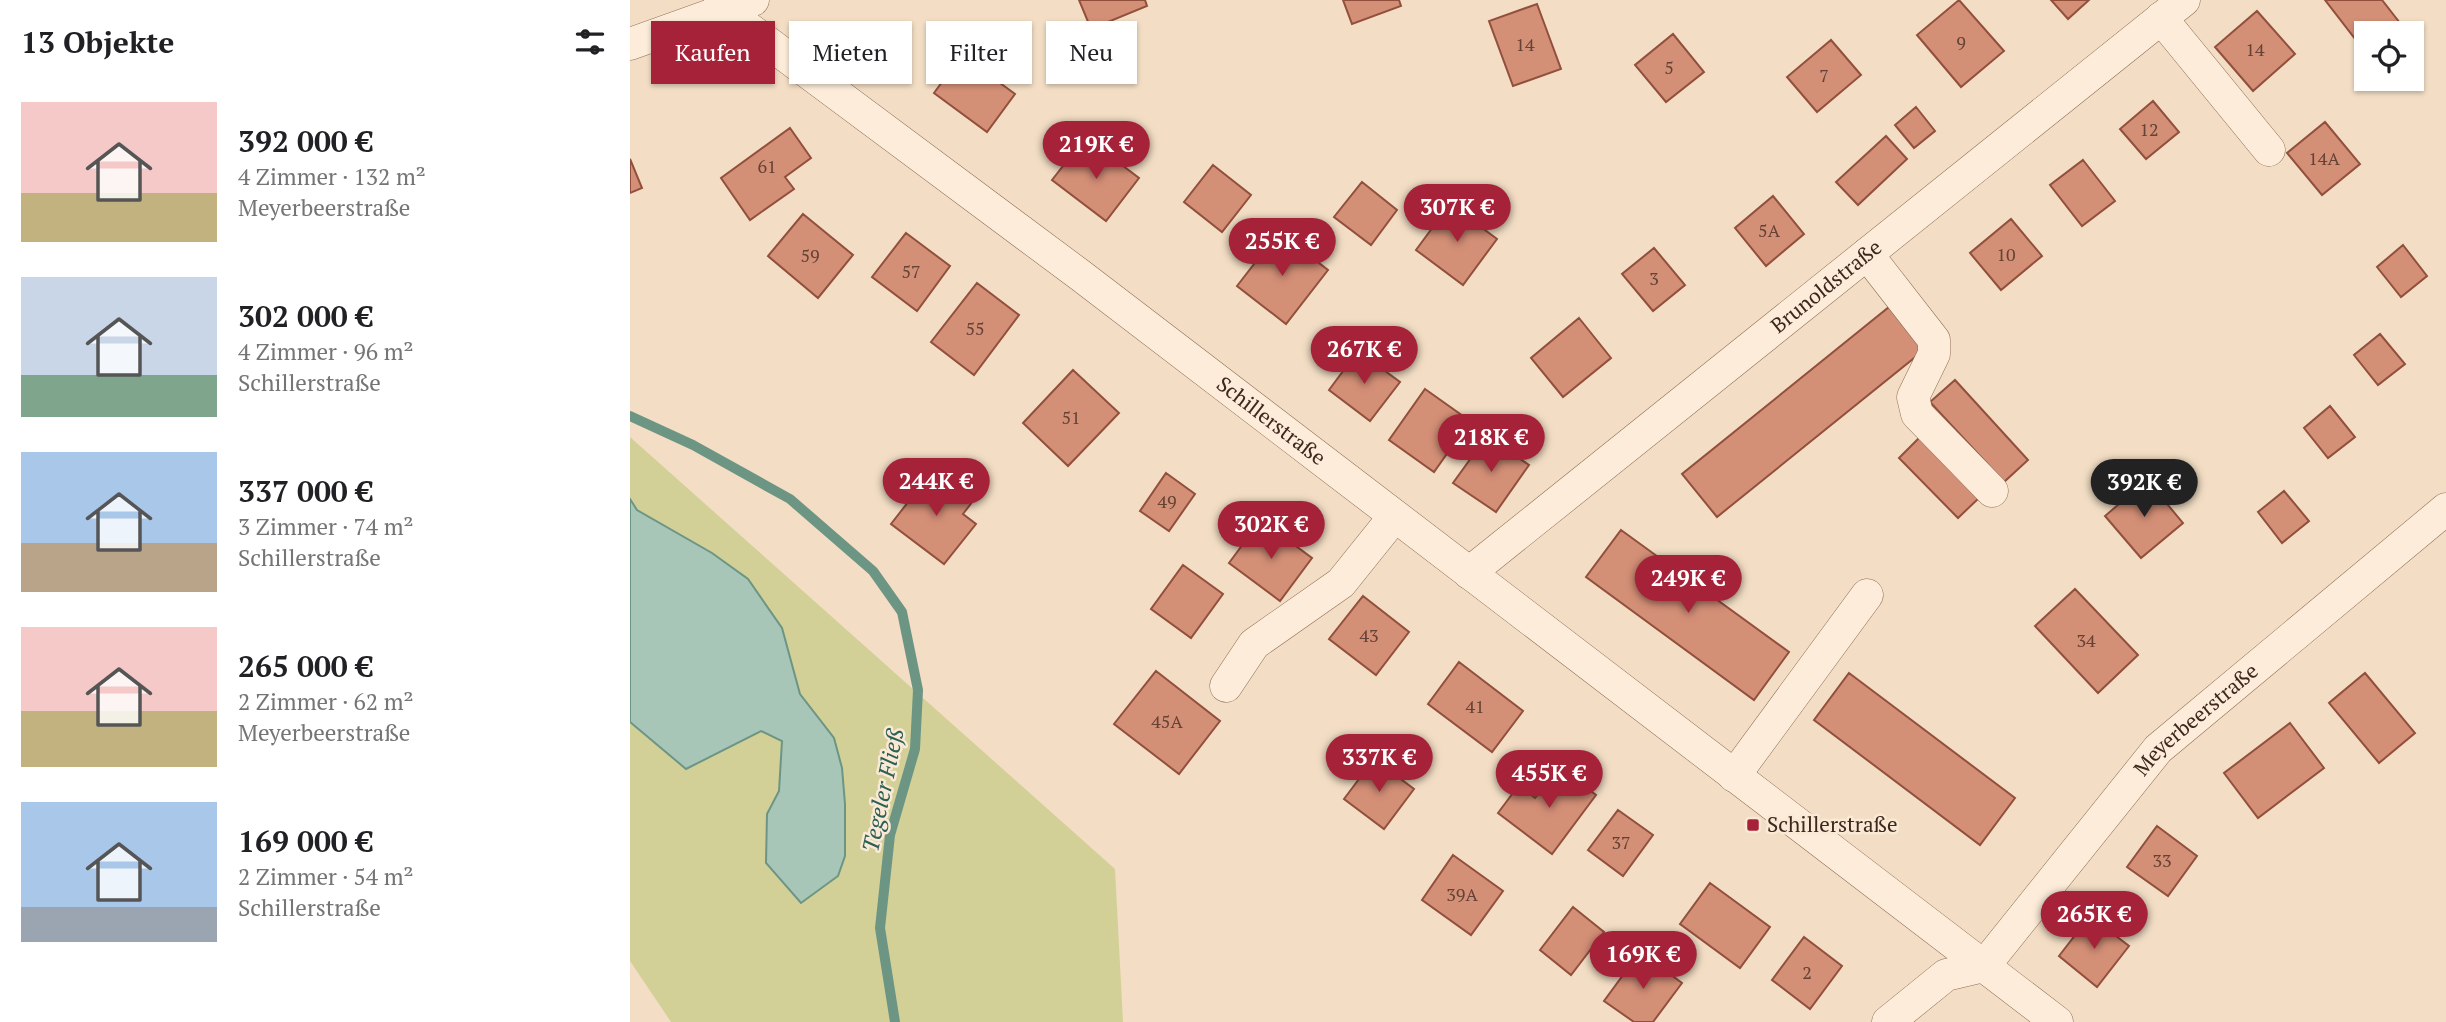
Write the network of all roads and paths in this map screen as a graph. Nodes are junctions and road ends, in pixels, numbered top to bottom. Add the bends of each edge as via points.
1 (732, 3) edge
2 (2173, 9) edge
3 (630, 44) edge
4 (2269, 150) dead end
5 (1867, 254) junction
6 (1992, 491) dead end
7 (2446, 509) edge
8 (1394, 517) junction
9 (1469, 573) junction
10 (1867, 595) dead end
11 (1226, 686) dead end
12 (1734, 776) junction
13 (1984, 966) junction
14 (1888, 1022) edge
15 (2057, 1022) edge

1 - 3 street
1 - 8 street, Schillerstraße
2 - 4 street
2 - 5 street, Brunoldstraße
5 - 6 street via 1934,340 1934,354 1913,397 1917,414
5 - 9 street, Brunoldstraße
7 - 13 street, Meyerbeerstraße via 2158,749
8 - 9 street, Schillerstraße
8 - 11 street via 1341,583 1254,645
9 - 12 street, Schillerstraße
10 - 12 street
12 - 13 street, Schillerstraße
13 - 14 street via 1946,975
13 - 15 street, Schillerstraße

